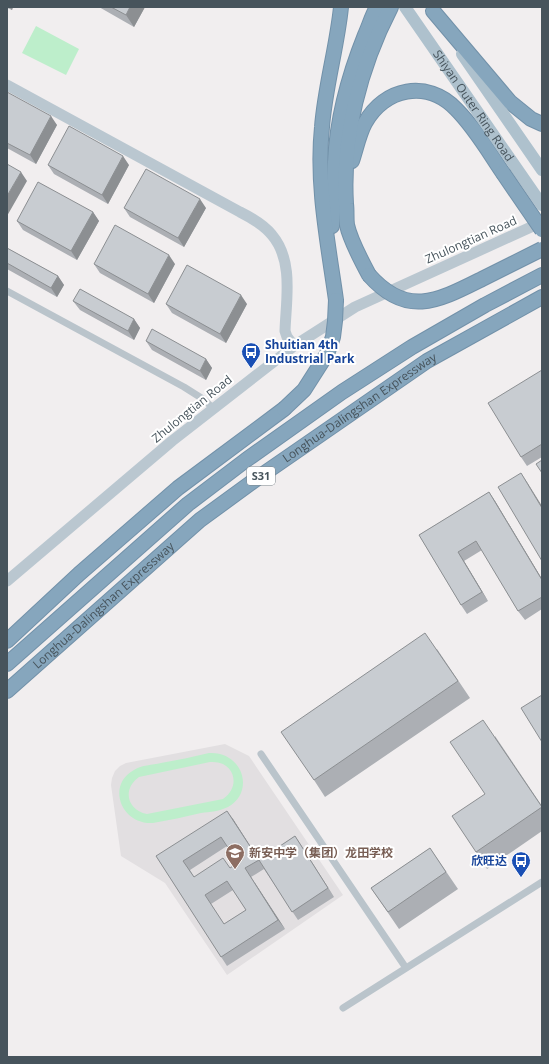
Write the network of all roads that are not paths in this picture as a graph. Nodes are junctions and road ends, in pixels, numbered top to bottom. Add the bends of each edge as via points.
1 (341, 7) edge
2 (377, 7) edge
3 (391, 7) edge
4 (405, 7) edge
5 (431, 9) edge
6 (7, 85) edge
7 (542, 124) edge
8 (542, 170) edge
9 (345, 184) junction
10 (542, 205) edge
11 (542, 222) edge
12 (542, 230) edge
13 (542, 249) edge
14 (330, 256) junction
15 (542, 275) edge
16 (7, 291) edge
17 (542, 297) edge
18 (294, 346) junction
19 (213, 408) junction
20 (7, 581) edge
21 (7, 641) edge
22 (7, 664) edge
23 (7, 691) edge
24 (261, 754) dead end
25 (542, 882) edge
26 (406, 968) junction
27 (343, 1008) dead end

1 - 14 highway via 321,135 320,158
2 - 14 highway via 358,52 340,122 335,162
3 - 9 highway via 360,82 349,135
4 - 10 main road, Shiyan Outer Ring Road
5 - 7 highway via 510,102 531,119
5 - 8 main road, Shiyan Outer Ring Road
6 - 18 street via 256,220 265,228 273,236 284,258 287,281 285,331
9 - 12 highway, bridge via 364,124 375,108 393,95 414,90 428,92 440,96 456,108 476,132
9 - 13 highway, bridge via 348,226 360,259 380,288 393,296 406,300 437,300
11 - 18 street, Zhulongtian Road via 355,307
14 - 21 highway, bridge via 336,300 333,337 327,354 304,390 284,409 178,488
15 - 22 highway, Longhua-Dalingshan Expressway / S31 via 412,347 342,392 246,460 188,504
16 - 19 street via 184,387
17 - 23 highway, Longhua-Dalingshan Expressway / S31 via 427,361 200,520
18 - 19 street, Zhulongtian Road
19 - 20 street, Zhulongtian Road
24 - 26 street
25 - 26 street
26 - 27 street

